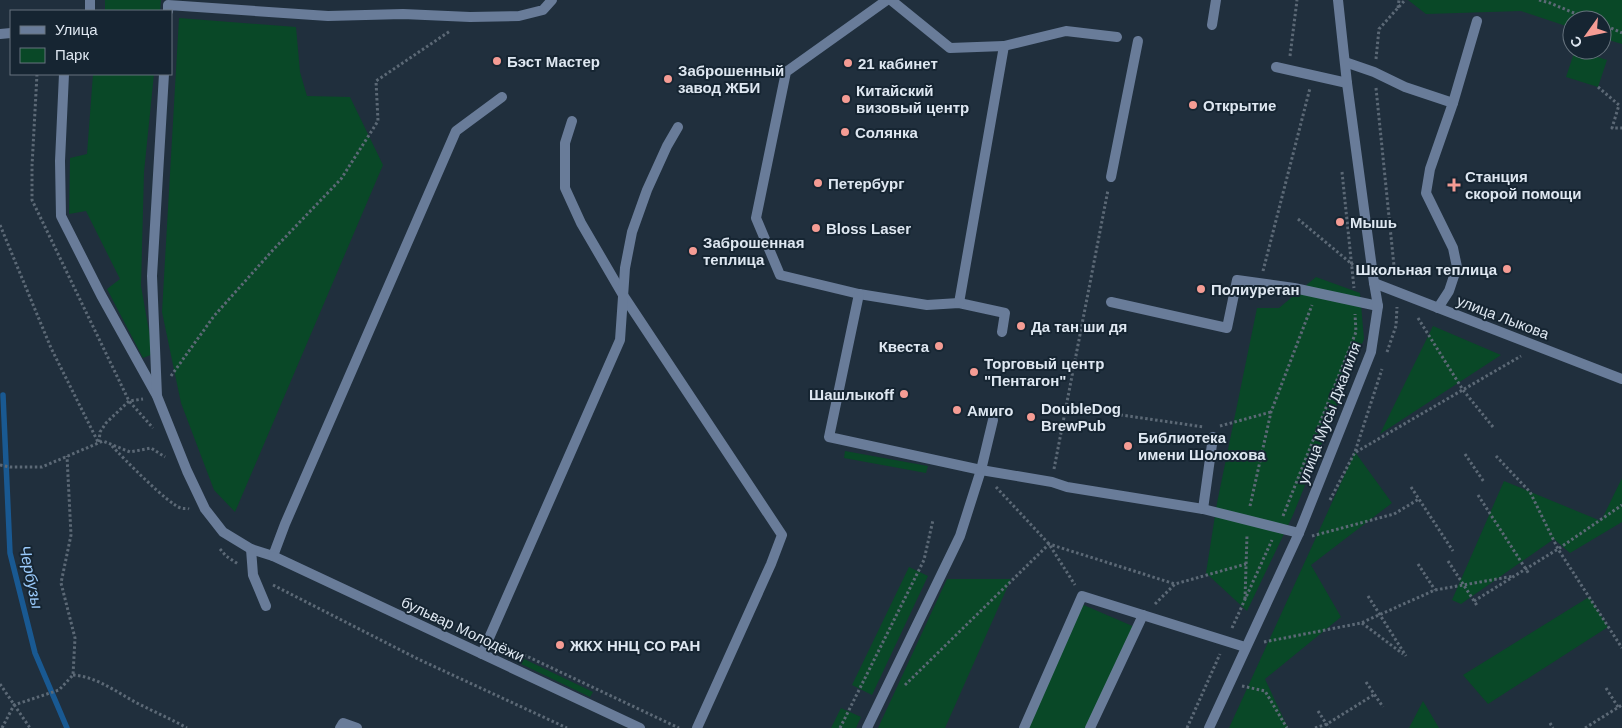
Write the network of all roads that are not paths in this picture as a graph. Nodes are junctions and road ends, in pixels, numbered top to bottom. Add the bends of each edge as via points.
1 (552, 0) edge
2 (887, 0) edge
3 (891, 0) edge
4 (1216, 0) edge
5 (1338, 0) edge
6 (168, 5) edge
7 (1476, 21) dead end
8 (1212, 25) dead end
9 (1117, 37) dead end
10 (1138, 41) dead end
11 (1004, 46) junction
12 (1345, 62) junction
13 (1276, 67) dead end
14 (64, 75) edge
15 (164, 75) edge
16 (1347, 82) junction
17 (502, 97) dead end
18 (1453, 103) junction
19 (572, 121) dead end
20 (678, 127) dead end
21 (1111, 177) road end
22 (1374, 283) junction
23 (859, 294) junction
24 (623, 295) junction
25 (1111, 302) dead end
26 (959, 303) junction
27 (1378, 306) junction
28 (1438, 308) junction
29 (1002, 332) dead end
30 (1622, 379) edge
31 (157, 396) junction
32 (993, 420) dead end
33 (1212, 432) road end
34 (981, 470) junction
35 (1203, 509) junction
36 (1299, 533) junction
37 (251, 549) junction
38 (273, 556) junction
39 (266, 606) dead end
40 (1143, 615) junction
41 (1245, 648) junction
42 (482, 654) junction
43 (340, 728) edge
44 (357, 728) edge
45 (640, 728) edge
46 (697, 728) edge
47 (867, 728) edge
48 (1024, 728) edge
49 (1090, 728) edge
50 (1209, 728) edge

1 - 6 street via 543,10 520,16 470,17 403,14 328,16
2 - 23 street via 786,72 756,218 780,275
3 - 11 street via 950,48
4 - 8 street
5 - 12 street, улица Мусы Джалиля
7 - 18 street
9 - 11 street via 1066,32
10 - 21 street
11 - 26 street
12 - 16 street, улица Мусы Джалиля
12 - 18 street
13 - 16 street
14 - 31 street via 61,216
15 - 31 street via 152,276
16 - 22 street, улица Мусы Джалиля
17 - 38 street via 456,130 284,524
18 - 28 street via 1430,170 1426,193 1453,248 1457,267 1449,291
19 - 24 street via 564,144 565,188 581,223
20 - 24 street via 666,146 632,232
22 - 27 street, улица Мусы Джалиля
22 - 28 street, улица Лыкова
23 - 26 street via 927,305
23 - 34 street via 829,437
24 - 42 street via 620,340
24 - 46 street via 782,535
25 - 27 street via 1228,328 1237,280
26 - 29 street via 1005,313
27 - 36 street, улица Мусы Джалиля via 1372,352
28 - 30 street, улица Лыкова
31 - 37 street, бульвар Молодёжи via 205,509 223,532
32 - 34 street
33 - 35 street
34 - 35 street
34 - 47 street via 960,536
35 - 36 street
36 - 41 street, улица Мусы Джалиля
37 - 38 street, бульвар Молодёжи
37 - 39 street via 253,575
38 - 42 street, бульвар Молодёжи
40 - 41 street
40 - 48 street via 1082,596
40 - 49 street
41 - 50 street, улица Мусы Джалиля
42 - 45 street, бульвар Молодёжи
43 - 44 street via 343,723

